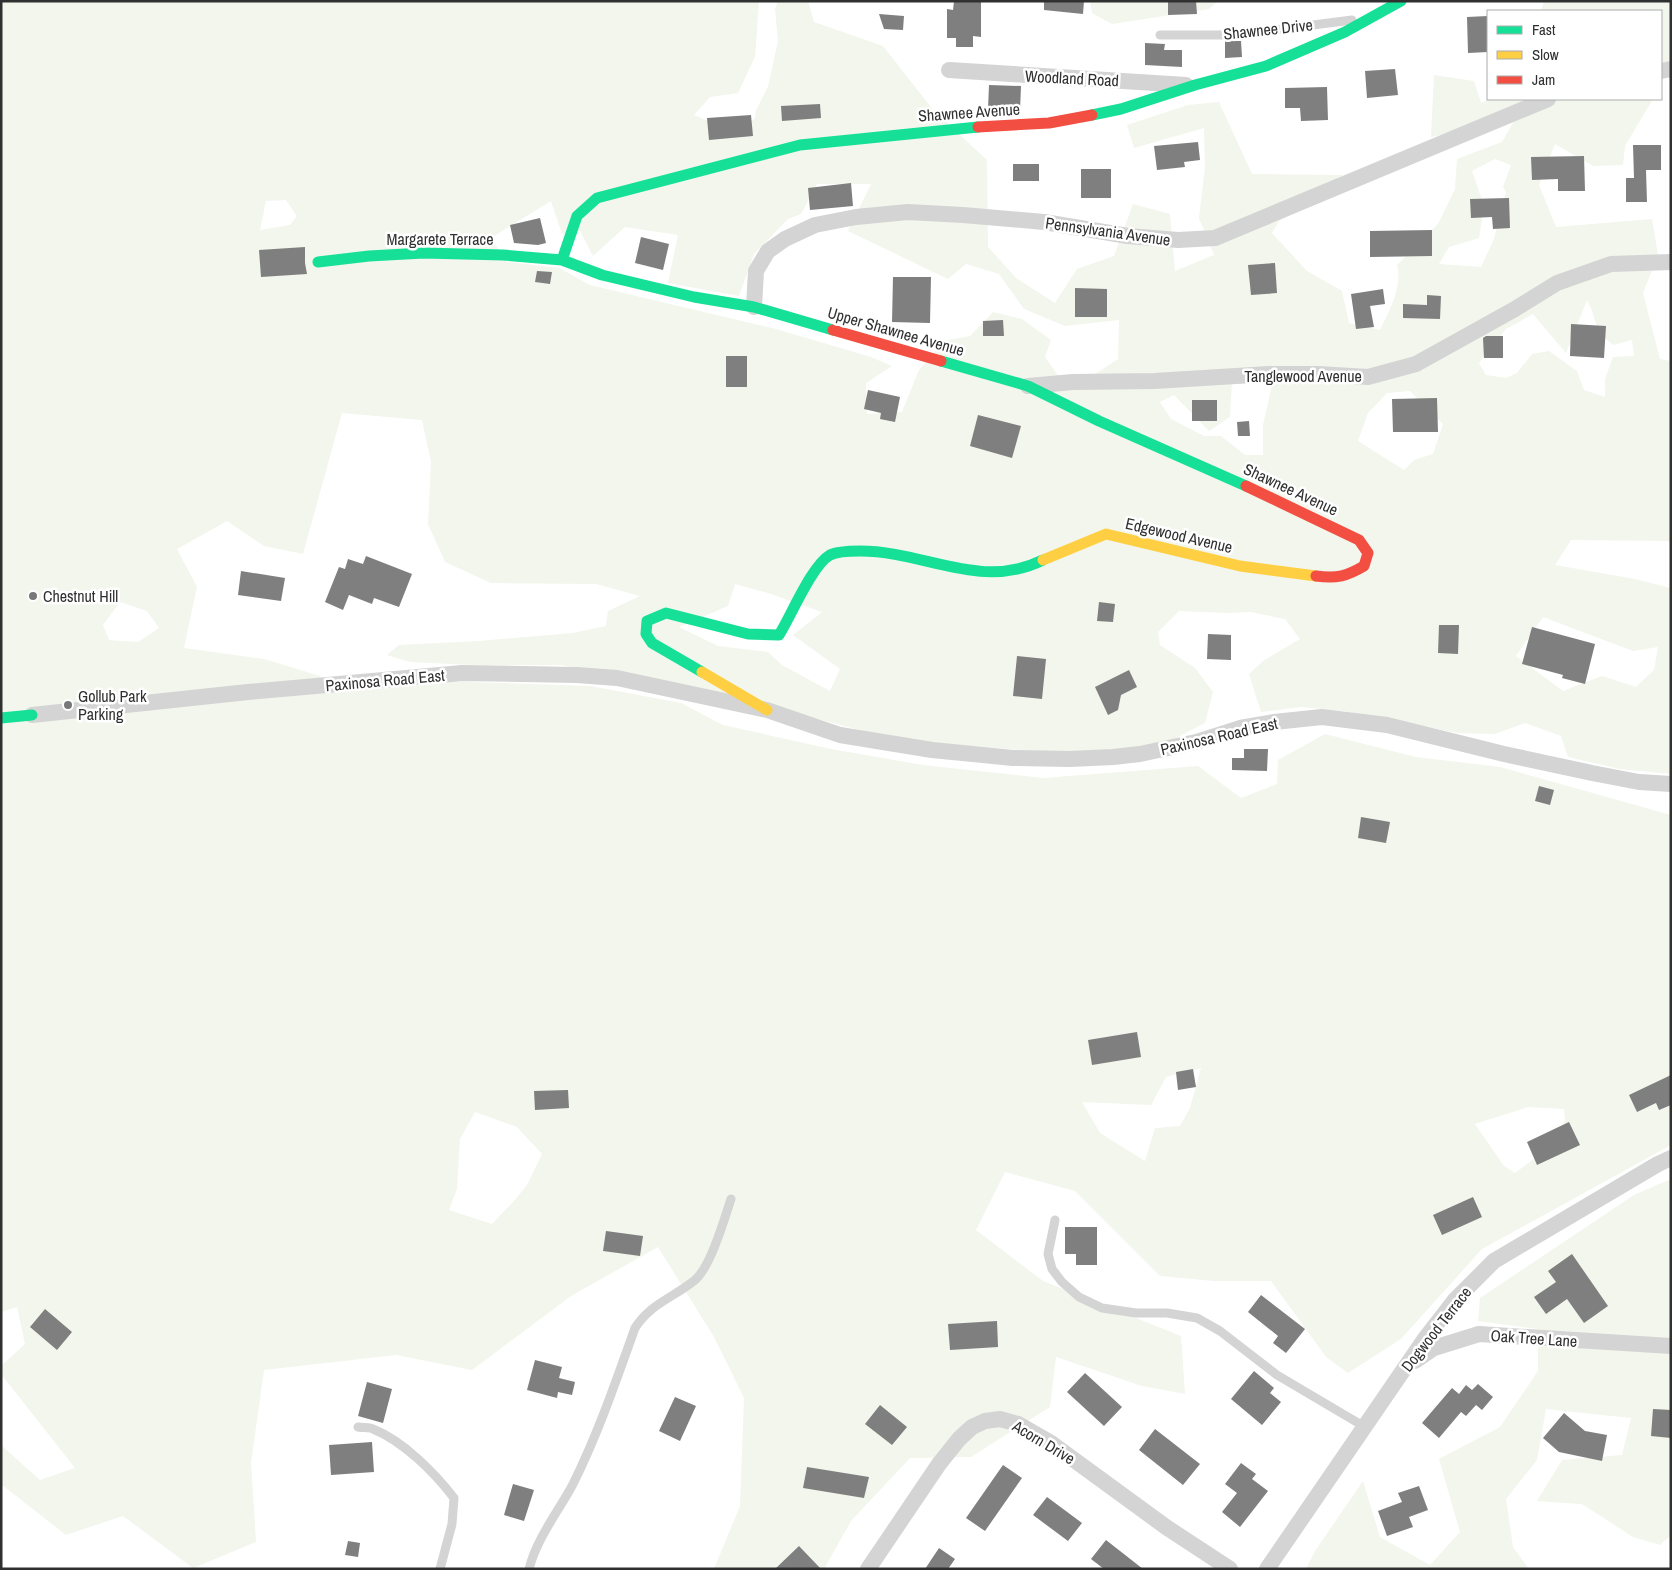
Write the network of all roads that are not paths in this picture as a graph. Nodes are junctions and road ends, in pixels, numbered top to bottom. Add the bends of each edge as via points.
1 (1401, 1) edge
2 (1375, 17) junction
3 (1160, 35) dead end
4 (949, 70) dead end
5 (1195, 85) junction
6 (1546, 100) edge
7 (562, 260) junction
8 (318, 262) dead end
9 (1671, 262) edge
10 (754, 306) junction
11 (1028, 386) junction
12 (1209, 470) joint
13 (1359, 540) joint
14 (789, 619) joint
15 (767, 710) junction
16 (32, 715) joint
17 (1, 718) edge
18 (1671, 784) edge
19 (1671, 1158) edge
20 (731, 1199) dead end
21 (1055, 1220) dead end
22 (1671, 1346) edge
23 (1405, 1368) junction
24 (358, 1427) dead end
25 (1365, 1427) junction
26 (440, 1569) edge
27 (529, 1569) edge
28 (868, 1569) edge
29 (1230, 1569) edge
30 (1267, 1569) edge

1 - 2 street, Shawnee Avenue
2 - 3 lane, Shawnee Drive via 1235,35
2 - 5 street, Shawnee Avenue via 1266,66
4 - 5 street, Woodland Road
5 - 7 street, Shawnee Avenue via 1121,109 1049,122 800,145 640,186 597,198 578,216
6 - 10 street, Pennsylvania Avenue via 1216,238 1178,240 1128,236 1044,222 908,212 815,225 768,251 756,271
7 - 8 street, Margarete Terrace via 424,254
7 - 10 street, Upper Shawnee Avenue via 602,275 694,297
9 - 11 street, Tanglewood Avenue via 1611,264 1557,283 1416,364 1368,377 1269,374
10 - 11 street, Upper Shawnee Avenue
11 - 12 street, Upper Shawnee Avenue
12 - 13 street, Shawnee Avenue
13 - 14 street, Edgewood Avenue via 1368,553 1364,566 1349,576 1328,578 1240,566 1106,534 1027,568 991,573 873,551 849,551 830,555 820,565 798,598
14 - 15 street, Paxinosa Road East via 779,635 748,634 666,613 647,621 646,634 652,643
15 - 16 street, Paxinosa Road East via 616,678 462,673
15 - 18 street, Paxinosa Road East via 840,735 923,749 1070,760 1140,754 1243,728 1322,717 1387,725 1592,773
16 - 17 street, Paxinosa Road East
19 - 23 street, Dogwood Terrace via 1494,1261 1455,1300
20 - 27 lane via 702,1272 650,1309 635,1328 593,1441
21 - 25 lane via 1048,1254 1052,1268 1079,1297 1102,1308 1197,1318 1220,1331 1277,1375
22 - 23 street, Oak Tree Lane via 1479,1334 1434,1348
23 - 25 street, Dogwood Terrace
24 - 26 lane via 371,1428 395,1440 441,1481 454,1498 452,1524
25 - 30 street, Dogwood Terrace
28 - 29 street, Acorn Drive via 958,1439 972,1427 1000,1419 1018,1424 1051,1443

